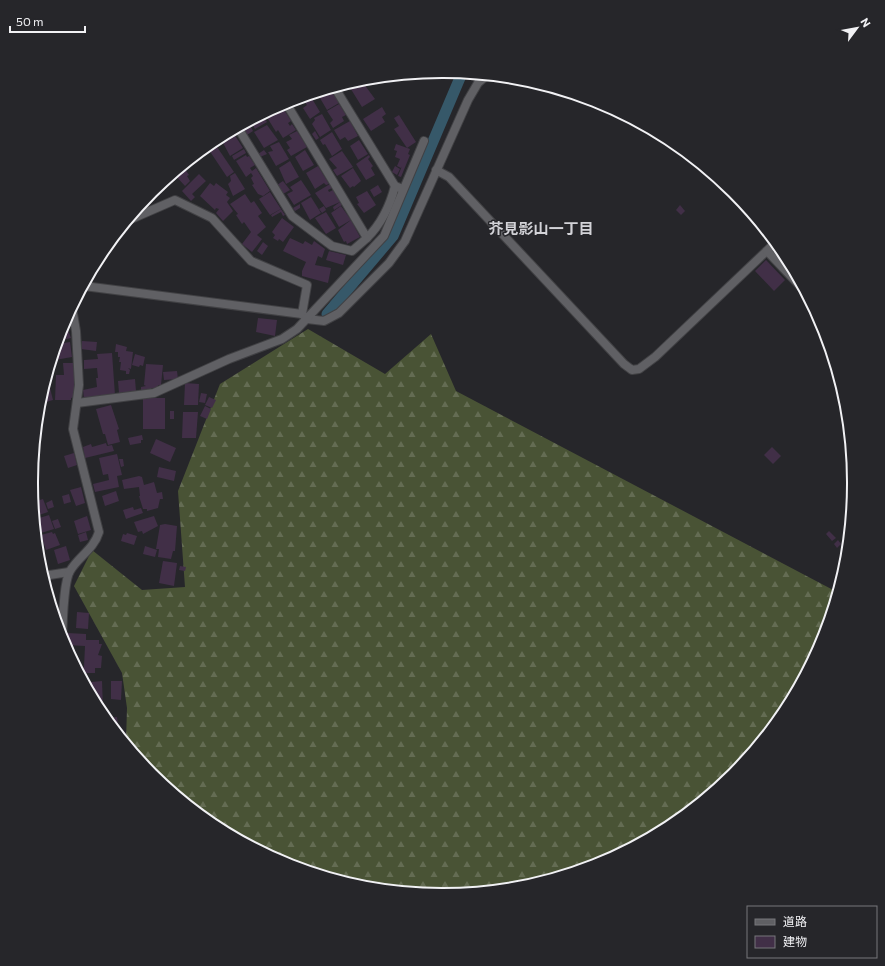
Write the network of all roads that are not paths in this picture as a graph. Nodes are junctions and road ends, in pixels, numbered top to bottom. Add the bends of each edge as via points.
1 (481, 80) edge
2 (338, 92) edge
3 (289, 108) edge
4 (241, 133) edge
5 (424, 141) dead end
6 (436, 170) junction
7 (396, 186) junction
8 (404, 190) junction
9 (138, 216) edge
10 (368, 238) junction
11 (771, 247) edge
12 (767, 251) junction
13 (789, 274) edge
14 (89, 287) edge
15 (305, 316) junction
16 (74, 318) edge
17 (77, 403) junction
18 (69, 572) junction
19 (49, 575) edge
20 (63, 623) edge

1 - 6 street via 468,100
2 - 7 street
3 - 10 street
4 - 10 street via 292,216 332,246 352,251
5 - 8 street
6 - 12 street via 449,177 632,370 638,369 655,357
6 - 15 street via 405,241 389,263 339,313 324,321
7 - 8 street
7 - 10 street via 391,203
8 - 15 street via 384,236
9 - 15 street via 175,200 212,218 251,261 307,285
11 - 12 street
12 - 13 street
14 - 15 street
15 - 17 street via 282,339 229,359 154,393
16 - 17 street via 79,385
17 - 18 street via 73,429 99,532 96,541
18 - 19 street
18 - 20 street

